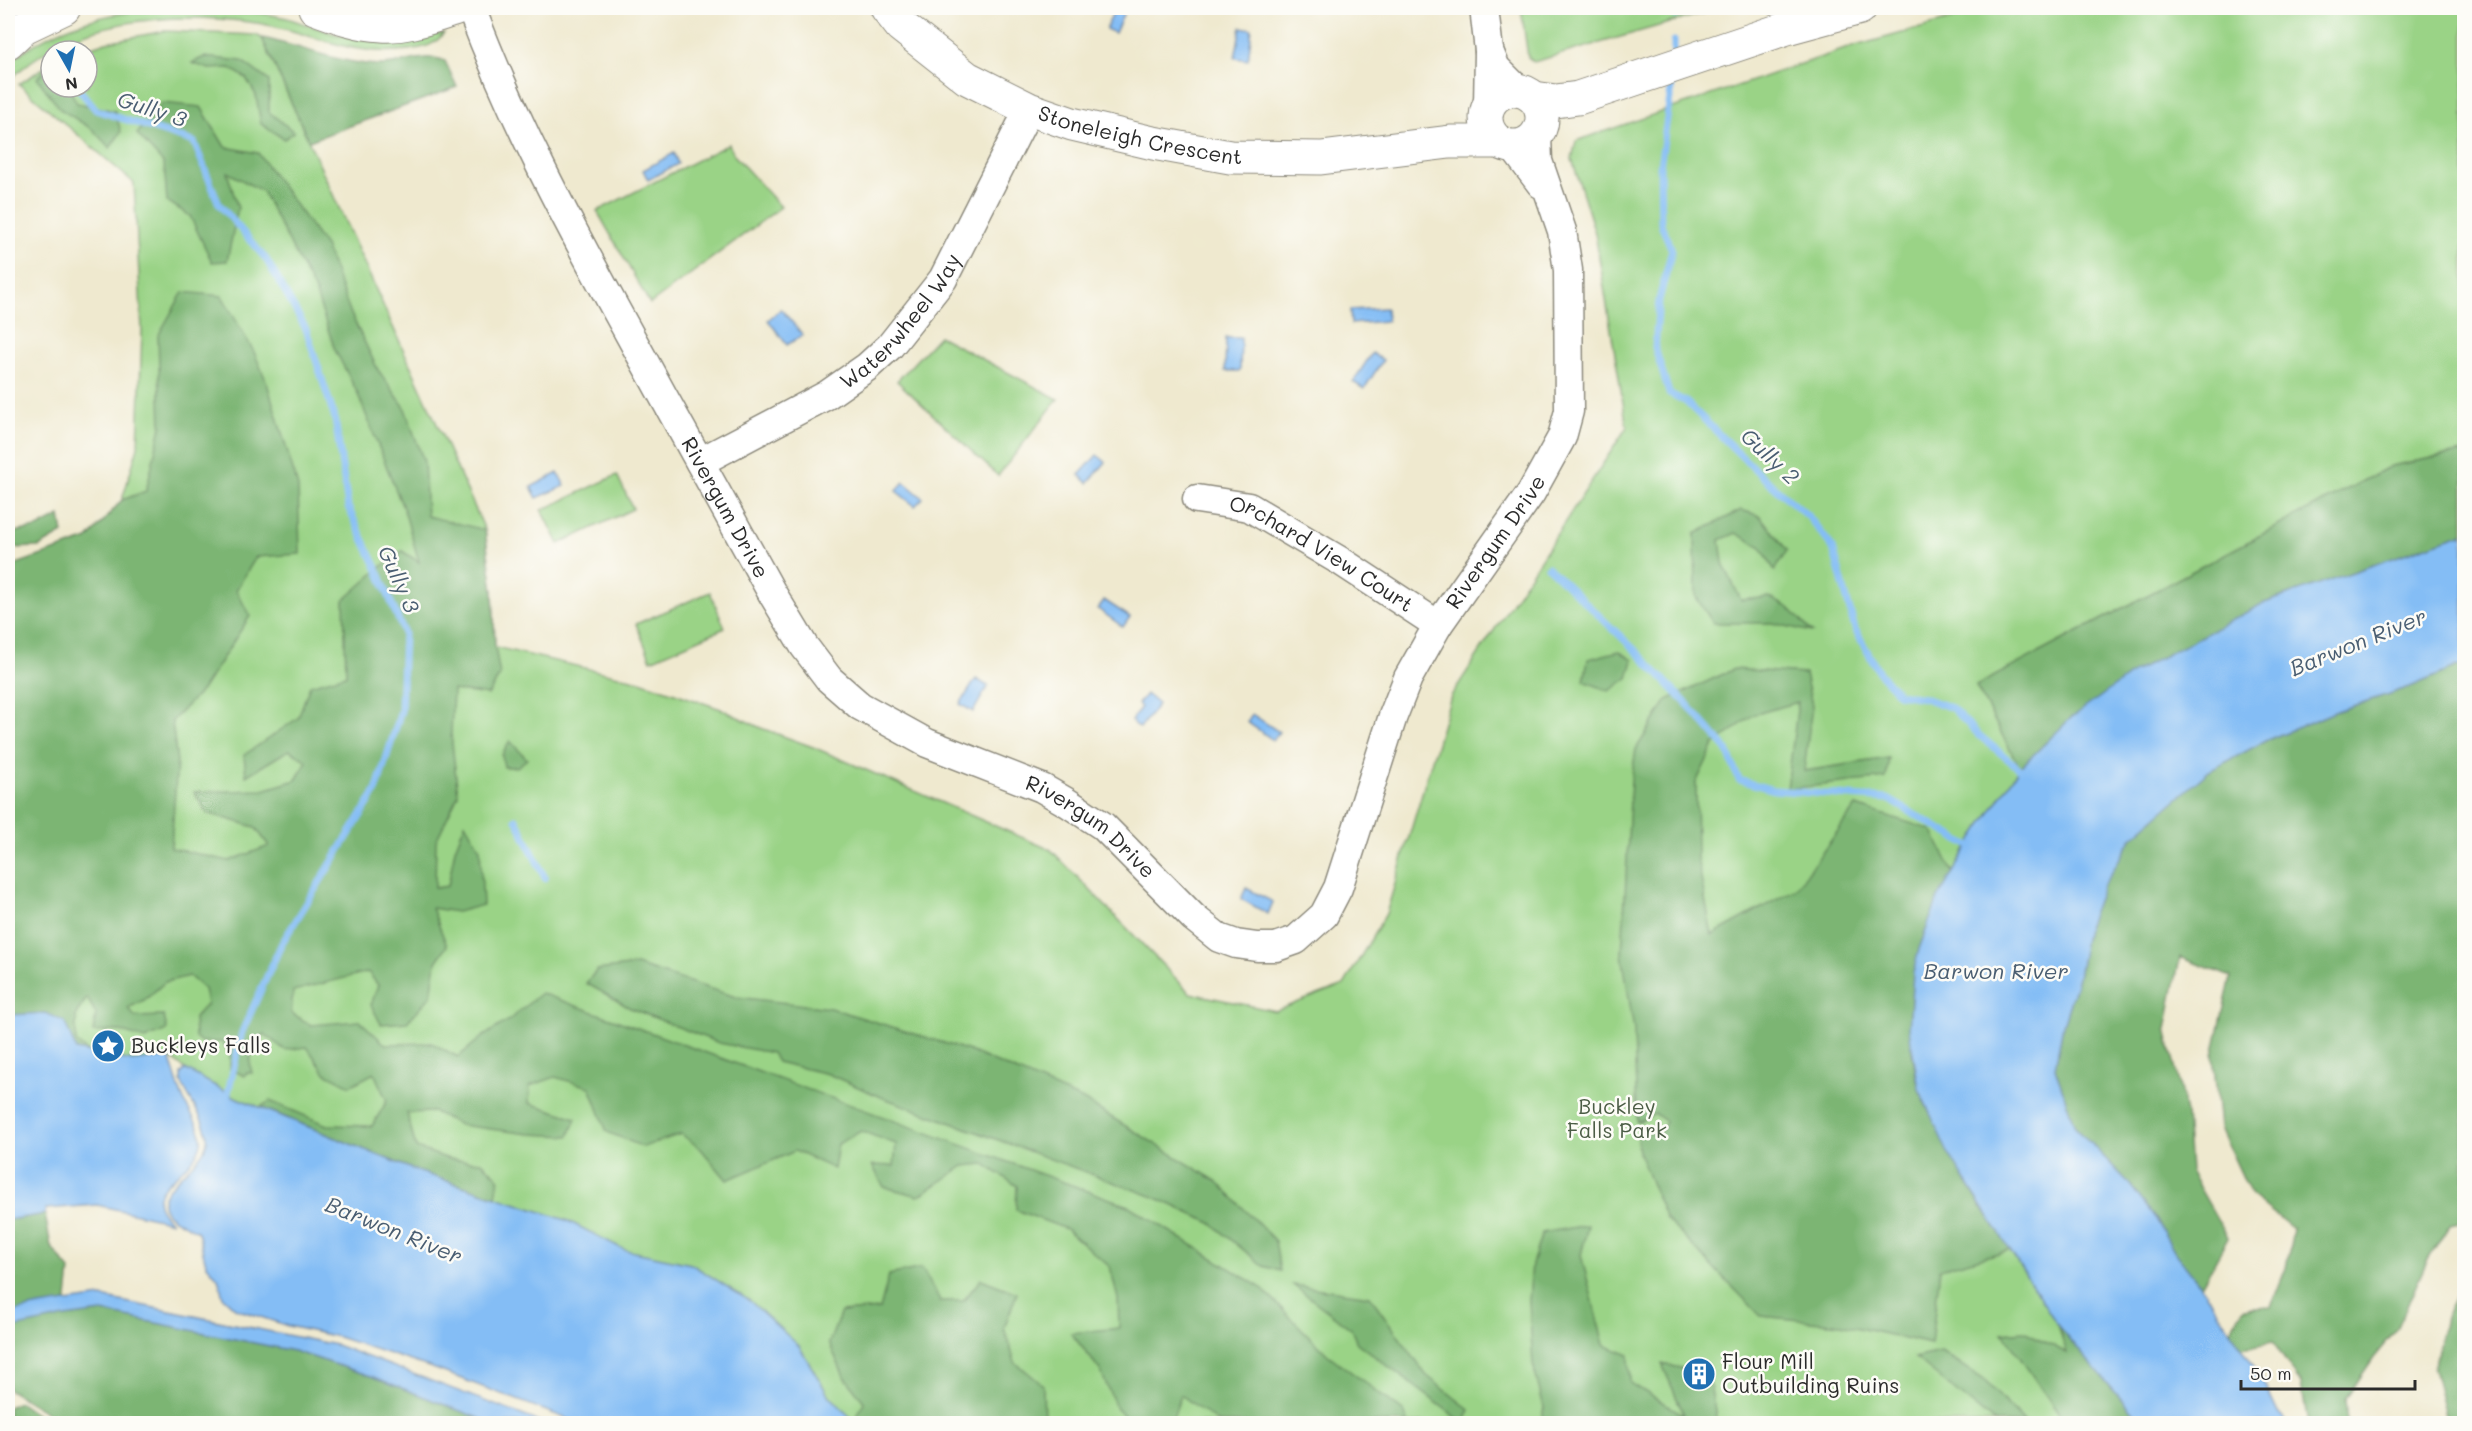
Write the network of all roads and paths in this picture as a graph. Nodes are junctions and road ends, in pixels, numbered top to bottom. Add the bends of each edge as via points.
1 (64, 8) edge
2 (315, 8) edge
3 (459, 8) edge
4 (471, 8) edge
5 (886, 8) edge
6 (1484, 8) edge
7 (1860, 8) edge
8 (8, 42) edge
9 (1029, 110) junction
10 (1514, 120) junction
11 (700, 462) junction
12 (1197, 499) dead end
13 (1438, 625) junction

1 - 8 street via 24,27
2 - 3 street via 383,25 408,23
4 - 11 street, Rivergum Drive via 526,140
5 - 9 street, Stoneleigh Crescent via 901,26 967,78
6 - 10 street, Rivergum Drive via 1489,51
7 - 10 street via 1790,27 1578,98 1556,101
9 - 10 street, Stoneleigh Crescent via 1153,143 1230,157 1321,158 1429,144
9 - 11 street, Waterwheel Way via 944,279 890,346 827,395
10 - 13 street, Rivergum Drive via 1538,161 1562,231 1568,270 1569,411 1562,437 1531,493
11 - 13 street, Rivergum Drive via 804,646 837,686 860,706 927,743 1042,788 1068,803 1103,826 1219,939 1236,944 1276,947 1296,940 1324,915 1338,888 1393,716 1408,678
12 - 13 street, Orchard View Court via 1249,507

